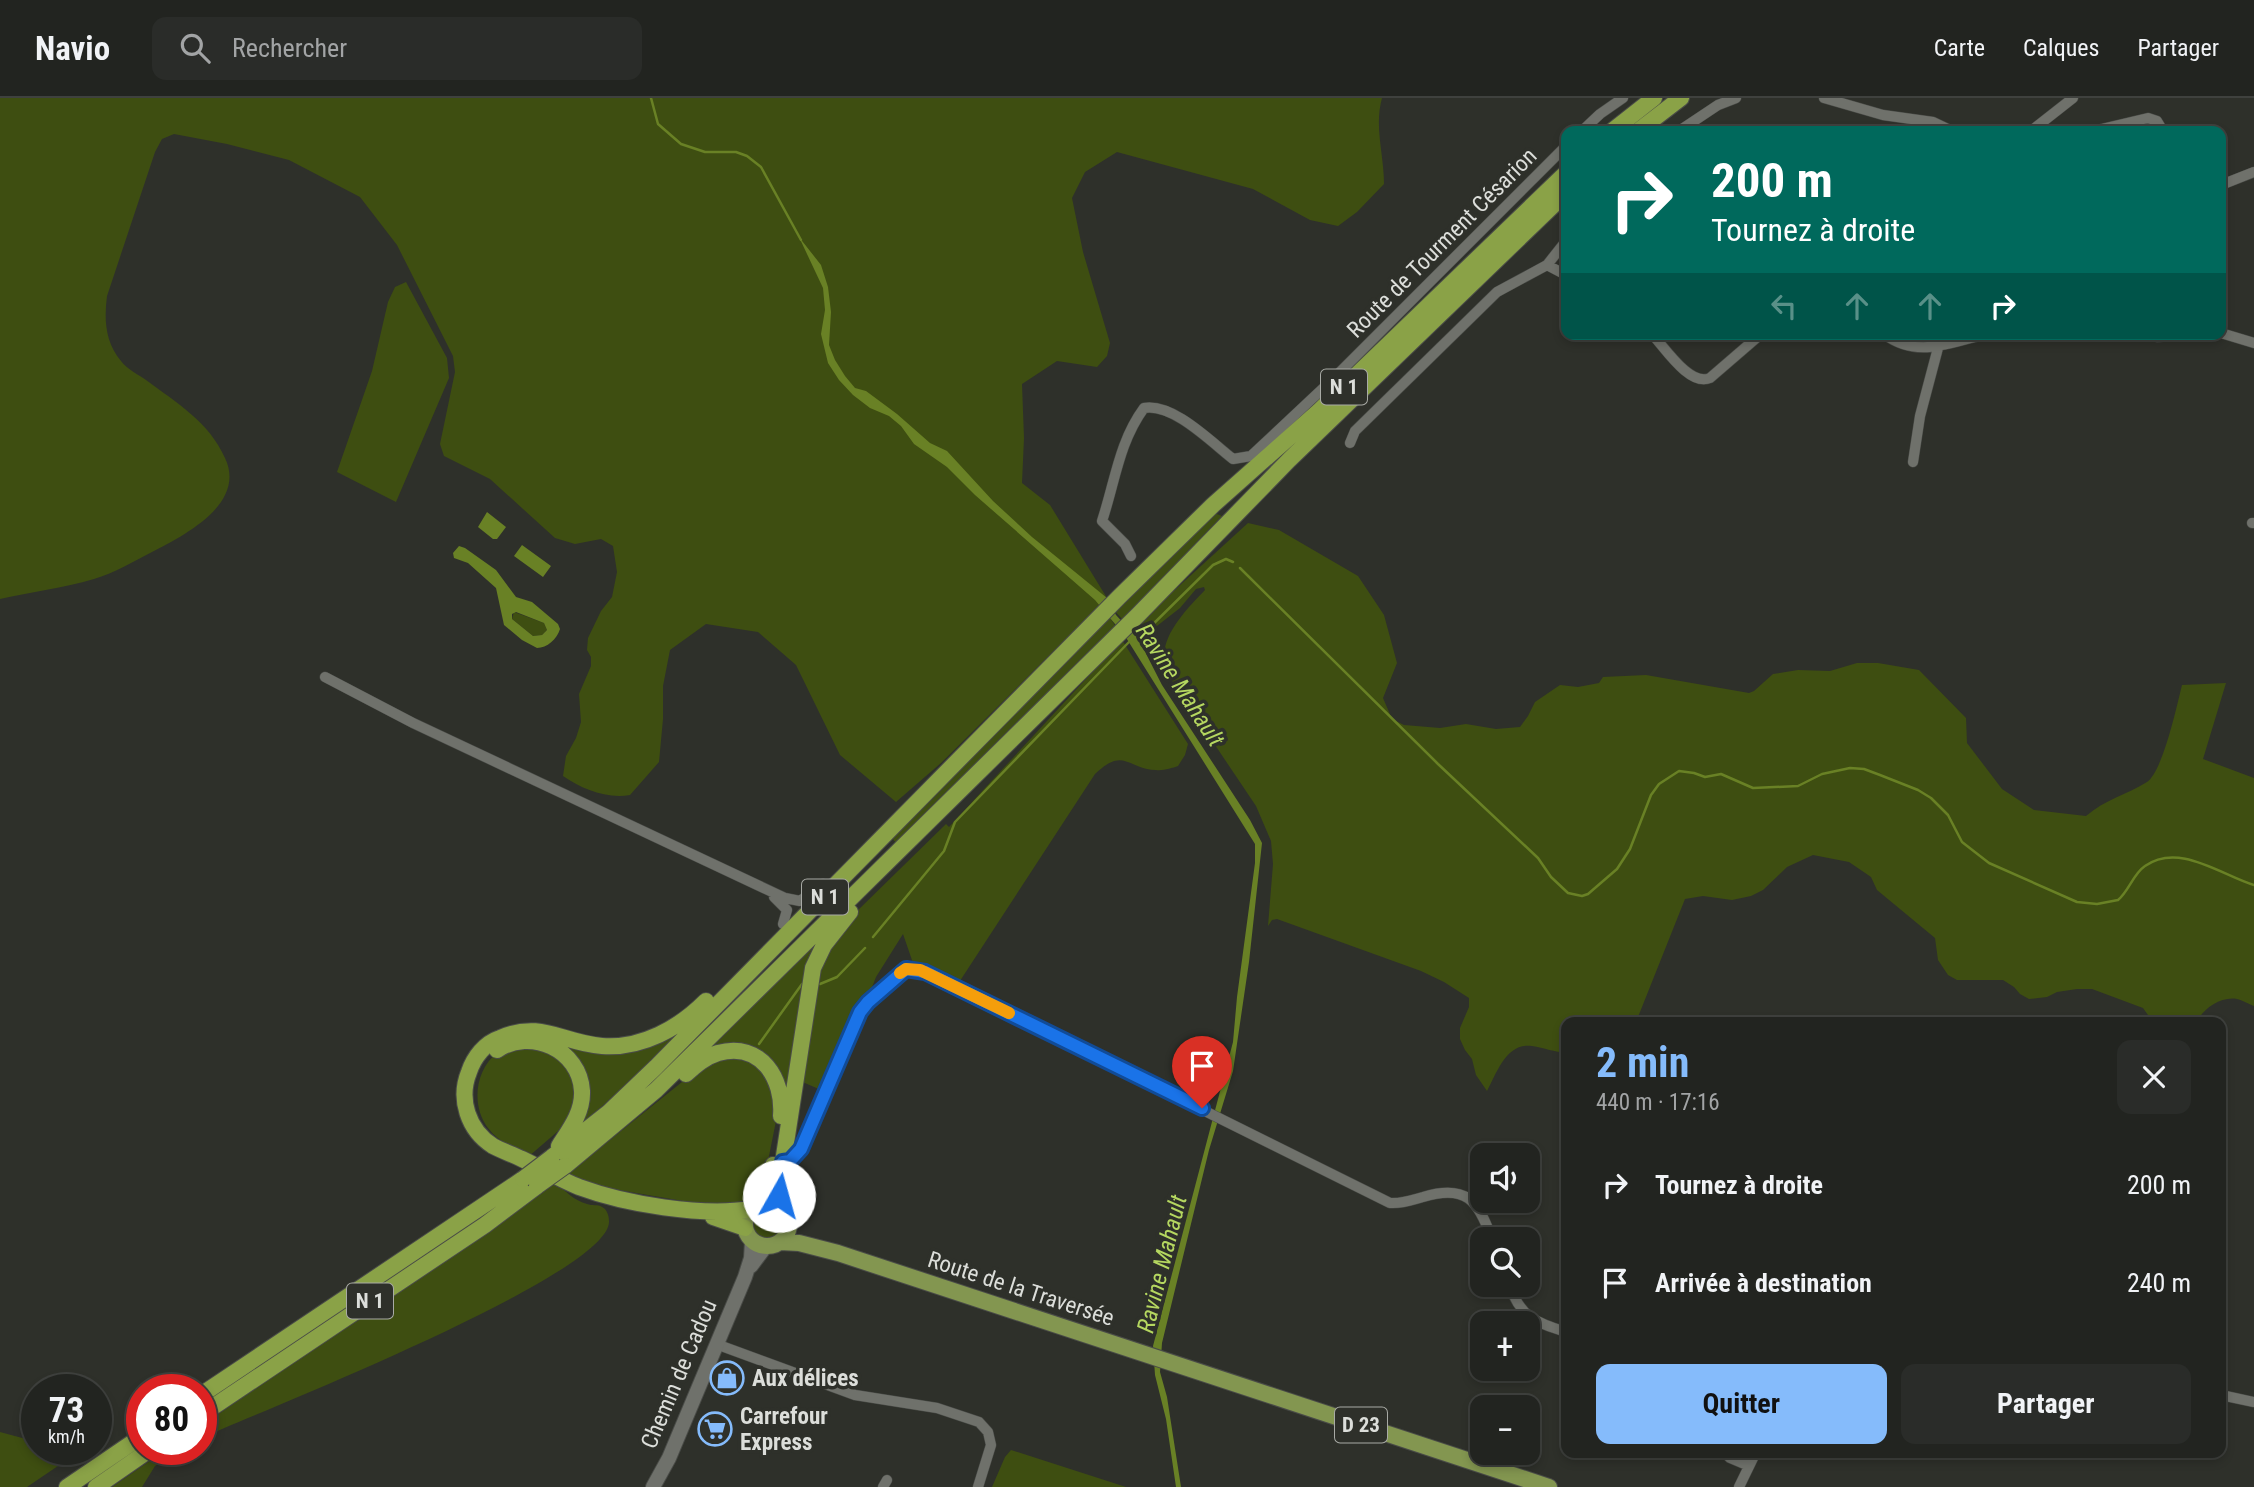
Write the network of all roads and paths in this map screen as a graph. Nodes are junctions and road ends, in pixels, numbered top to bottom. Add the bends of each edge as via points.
1 (1623, 98) edge
2 (1654, 98) edge
3 (1681, 98) edge
4 (1736, 98) edge
5 (1824, 98) edge
6 (2073, 98) edge
7 (1587, 126) edge
8 (1618, 126) edge
9 (1645, 126) edge
10 (1686, 126) edge
11 (1941, 126) edge
12 (2037, 126) edge
13 (2114, 126) edge
14 (2160, 126) edge
15 (1561, 151) edge
16 (2254, 172) edge
17 (1561, 178) edge
18 (2226, 183) edge
19 (1561, 199) edge
20 (1561, 248) edge
21 (1547, 265) junction
22 (1561, 272) edge
23 (2226, 335) edge
24 (1657, 340) edge
25 (1754, 340) edge
26 (1895, 340) edge
27 (1967, 340) edge
28 (2254, 343) edge
29 (1938, 348) junction
30 (1350, 443) dead end
31 (1913, 462) dead end
32 (1131, 556) dead end
33 (325, 677) dead end
34 (971, 748) junction
35 (896, 855) junction
36 (823, 884) junction
37 (757, 885) junction
38 (783, 924) junction
39 (624, 1118) junction
40 (519, 1157) junction
41 (559, 1161) junction
42 (783, 1162) junction
43 (530, 1183) junction
44 (779, 1206) junction
45 (754, 1207) junction
46 (697, 1212) junction
47 (788, 1222) junction
48 (1487, 1227) edge
49 (761, 1239) junction
50 (838, 1253) junction
51 (1514, 1297) edge
52 (1561, 1330) edge
53 (716, 1343) junction
54 (217, 1385) edge
55 (2226, 1396) edge
56 (2254, 1402) edge
57 (217, 1404) edge
58 (126, 1447) edge
59 (1730, 1458) edge
60 (1753, 1458) edge
61 (128, 1465) edge
62 (1748, 1466) junction
63 (67, 1487) edge
64 (96, 1487) edge
65 (653, 1487) edge
66 (978, 1487) edge
67 (1549, 1487) edge
68 (1739, 1487) edge

1 - 7 street
2 - 8 highway
3 - 9 highway
4 - 10 street
5 - 11 street
6 - 12 street
13 - 14 street via 2148,118
15 - 32 street, Route de Tourment Césarion via 1251,456 1233,459 1173,414 1154,406 1143,408 1119,454 1102,521
16 - 18 street
17 - 34 highway, N 1 via 1319,411 1213,505
19 - 35 highway, N 1 via 1289,460
20 - 21 street
21 - 22 street
21 - 30 street via 1497,292 1355,431
23 - 28 street
24 - 25 street via 1690,377 1700,380 1710,378
26 - 29 street via 1922,349
27 - 29 street
29 - 31 street
33 - 37 street
34 - 36 highway
34 - 41 highway, N 1
35 - 39 highway, N 1
35 - 42 highway via 816,961
36 - 37 street via 797,901
36 - 38 highway
37 - 38 street via 785,907
38 - 40 highway via 693,1014 652,1038 602,1046 536,1030 517,1030 483,1049 466,1080 466,1109 479,1135
39 - 41 highway, N 1
39 - 45 highway via 710,1056 735,1051 761,1060 778,1082 782,1101 770,1176 764,1196
40 - 41 highway via 482,1124 475,1089 493,1054 522,1041 556,1048 580,1080 579,1110
40 - 46 highway via 603,1195
41 - 43 highway, N 1, bridge
42 - 44 highway
42 - 48 street via 801,1149 863,1006 910,969 925,972 1390,1203 1438,1192 1463,1194 1480,1210
43 - 54 highway, N 1
43 - 57 highway, N 1 via 485,1225
44 - 45 main road via 768,1202
44 - 47 main road
45 - 46 highway
45 - 49 main road via 746,1218
46 - 49 highway
47 - 49 main road via 786,1235
47 - 50 main road, Route de la Traversée / D 23
49 - 50 main road, Route de la Traversée / D 23
49 - 53 main road, Chemin de Cadou
50 - 67 main road, Route de la Traversée / D 23
51 - 52 street via 1526,1314
53 - 65 main road, Chemin de Cadou
53 - 66 street via 846,1392 937,1408 979,1422 988,1432 990,1445
55 - 56 street
58 - 63 highway
59 - 62 street
60 - 62 street
61 - 64 highway
62 - 68 street

